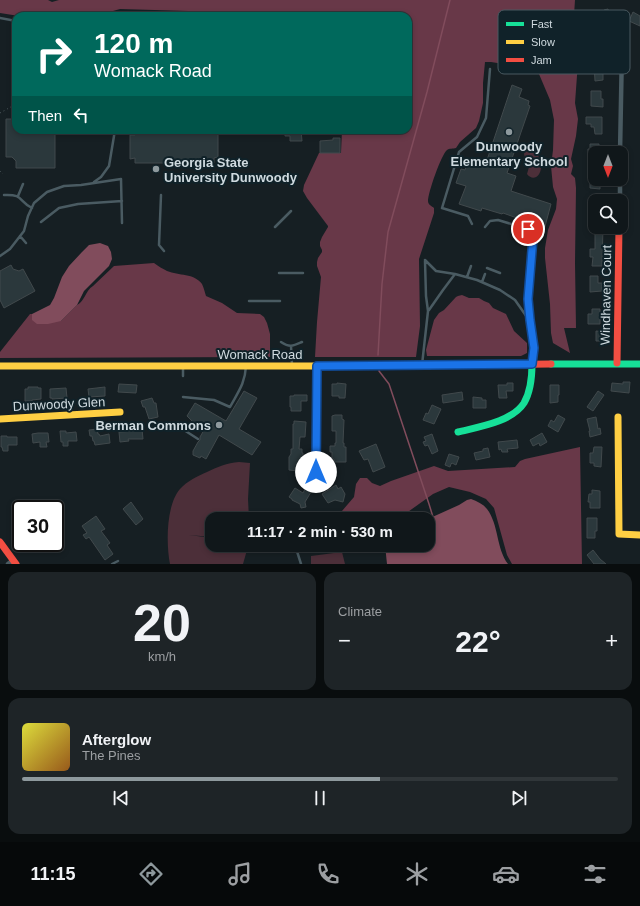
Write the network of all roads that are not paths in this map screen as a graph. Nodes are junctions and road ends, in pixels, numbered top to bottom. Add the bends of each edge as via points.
1 (0, 18) edge
2 (12, 20) edge
3 (490, 69) dead end
4 (622, 74) edge
5 (114, 134) edge
6 (620, 146) edge
7 (94, 183) junction
8 (23, 184) dead end
9 (4, 195) dead end
10 (160, 195) dead end
11 (18, 196) junction
12 (122, 201) junction
13 (32, 208) junction
14 (291, 211) dead end
15 (41, 222) dead end
16 (122, 223) dead end
17 (472, 224) dead end
18 (275, 227) dead end
19 (484, 228) dead end
20 (619, 234) edge
21 (20, 236) junction
22 (26, 243) dead end
23 (164, 251) dead end
24 (0, 256) edge
25 (471, 266) dead end
26 (487, 268) dead end
27 (280, 273) dead end
28 (303, 273) dead end
29 (500, 273) dead end
30 (455, 274) junction
31 (485, 274) dead end
32 (467, 277) junction
33 (482, 282) junction
34 (249, 301) dead end
35 (280, 301) dead end
36 (428, 311) junction
37 (530, 320) junction
38 (281, 342) dead end
39 (302, 342) dead end
40 (291, 346) junction
41 (617, 363) junction
42 (532, 364) junction
43 (640, 364) edge
44 (246, 365) junction
45 (292, 365) junction
46 (422, 365) junction
47 (0, 366) edge
48 (183, 366) junction
49 (317, 366) junction
50 (183, 376) dead end
51 (183, 397) dead end
52 (120, 412) dead end
53 (618, 417) dead end
54 (0, 419) edge
55 (184, 430) dead end
56 (458, 432) dead end
57 (198, 439) dead end
58 (316, 472) dead end
59 (640, 534) edge
60 (0, 542) edge
61 (297, 552) edge
62 (118, 561) dead end
63 (12, 563) edge
64 (112, 564) edge
65 (300, 564) edge

1 - 2 lane
3 - 17 lane via 486,118 477,137 459,152 442,208 468,216
4 - 6 street
5 - 7 lane via 109,166
7 - 12 lane via 121,179
7 - 13 lane via 64,186 47,192
8 - 11 lane
9 - 11 lane
10 - 23 lane via 159,245
11 - 13 lane
12 - 15 lane via 59,208
12 - 16 lane
13 - 21 lane
14 - 18 lane
19 - 37 lane via 490,221 498,220 528,229 533,238 528,299
20 - 41 street, Windhaven Court
21 - 22 lane
21 - 24 lane via 10,249
25 - 32 lane
26 - 29 lane
27 - 28 lane
30 - 32 lane
30 - 36 lane
30 - 36 lane via 436,271 425,260
31 - 33 lane
32 - 33 lane
33 - 37 lane via 515,300
34 - 35 lane
36 - 46 lane
37 - 42 lane via 534,348
38 - 40 lane
39 - 40 lane
40 - 45 lane
41 - 42 street, Womack Road
41 - 43 street, Womack Road
42 - 46 street, Womack Road
42 - 56 street via 529,390 521,407 501,420
44 - 45 street, Womack Road
44 - 48 street, Womack Road
44 - 51 lane via 242,385 230,407 214,400
45 - 49 street, Womack Road
46 - 49 street, Womack Road
47 - 48 street, Womack Road
48 - 50 lane
49 - 58 street
52 - 54 street, Dunwoody Glen
53 - 59 street via 619,534
55 - 57 lane
60 - 63 street
61 - 65 lane
62 - 64 lane

